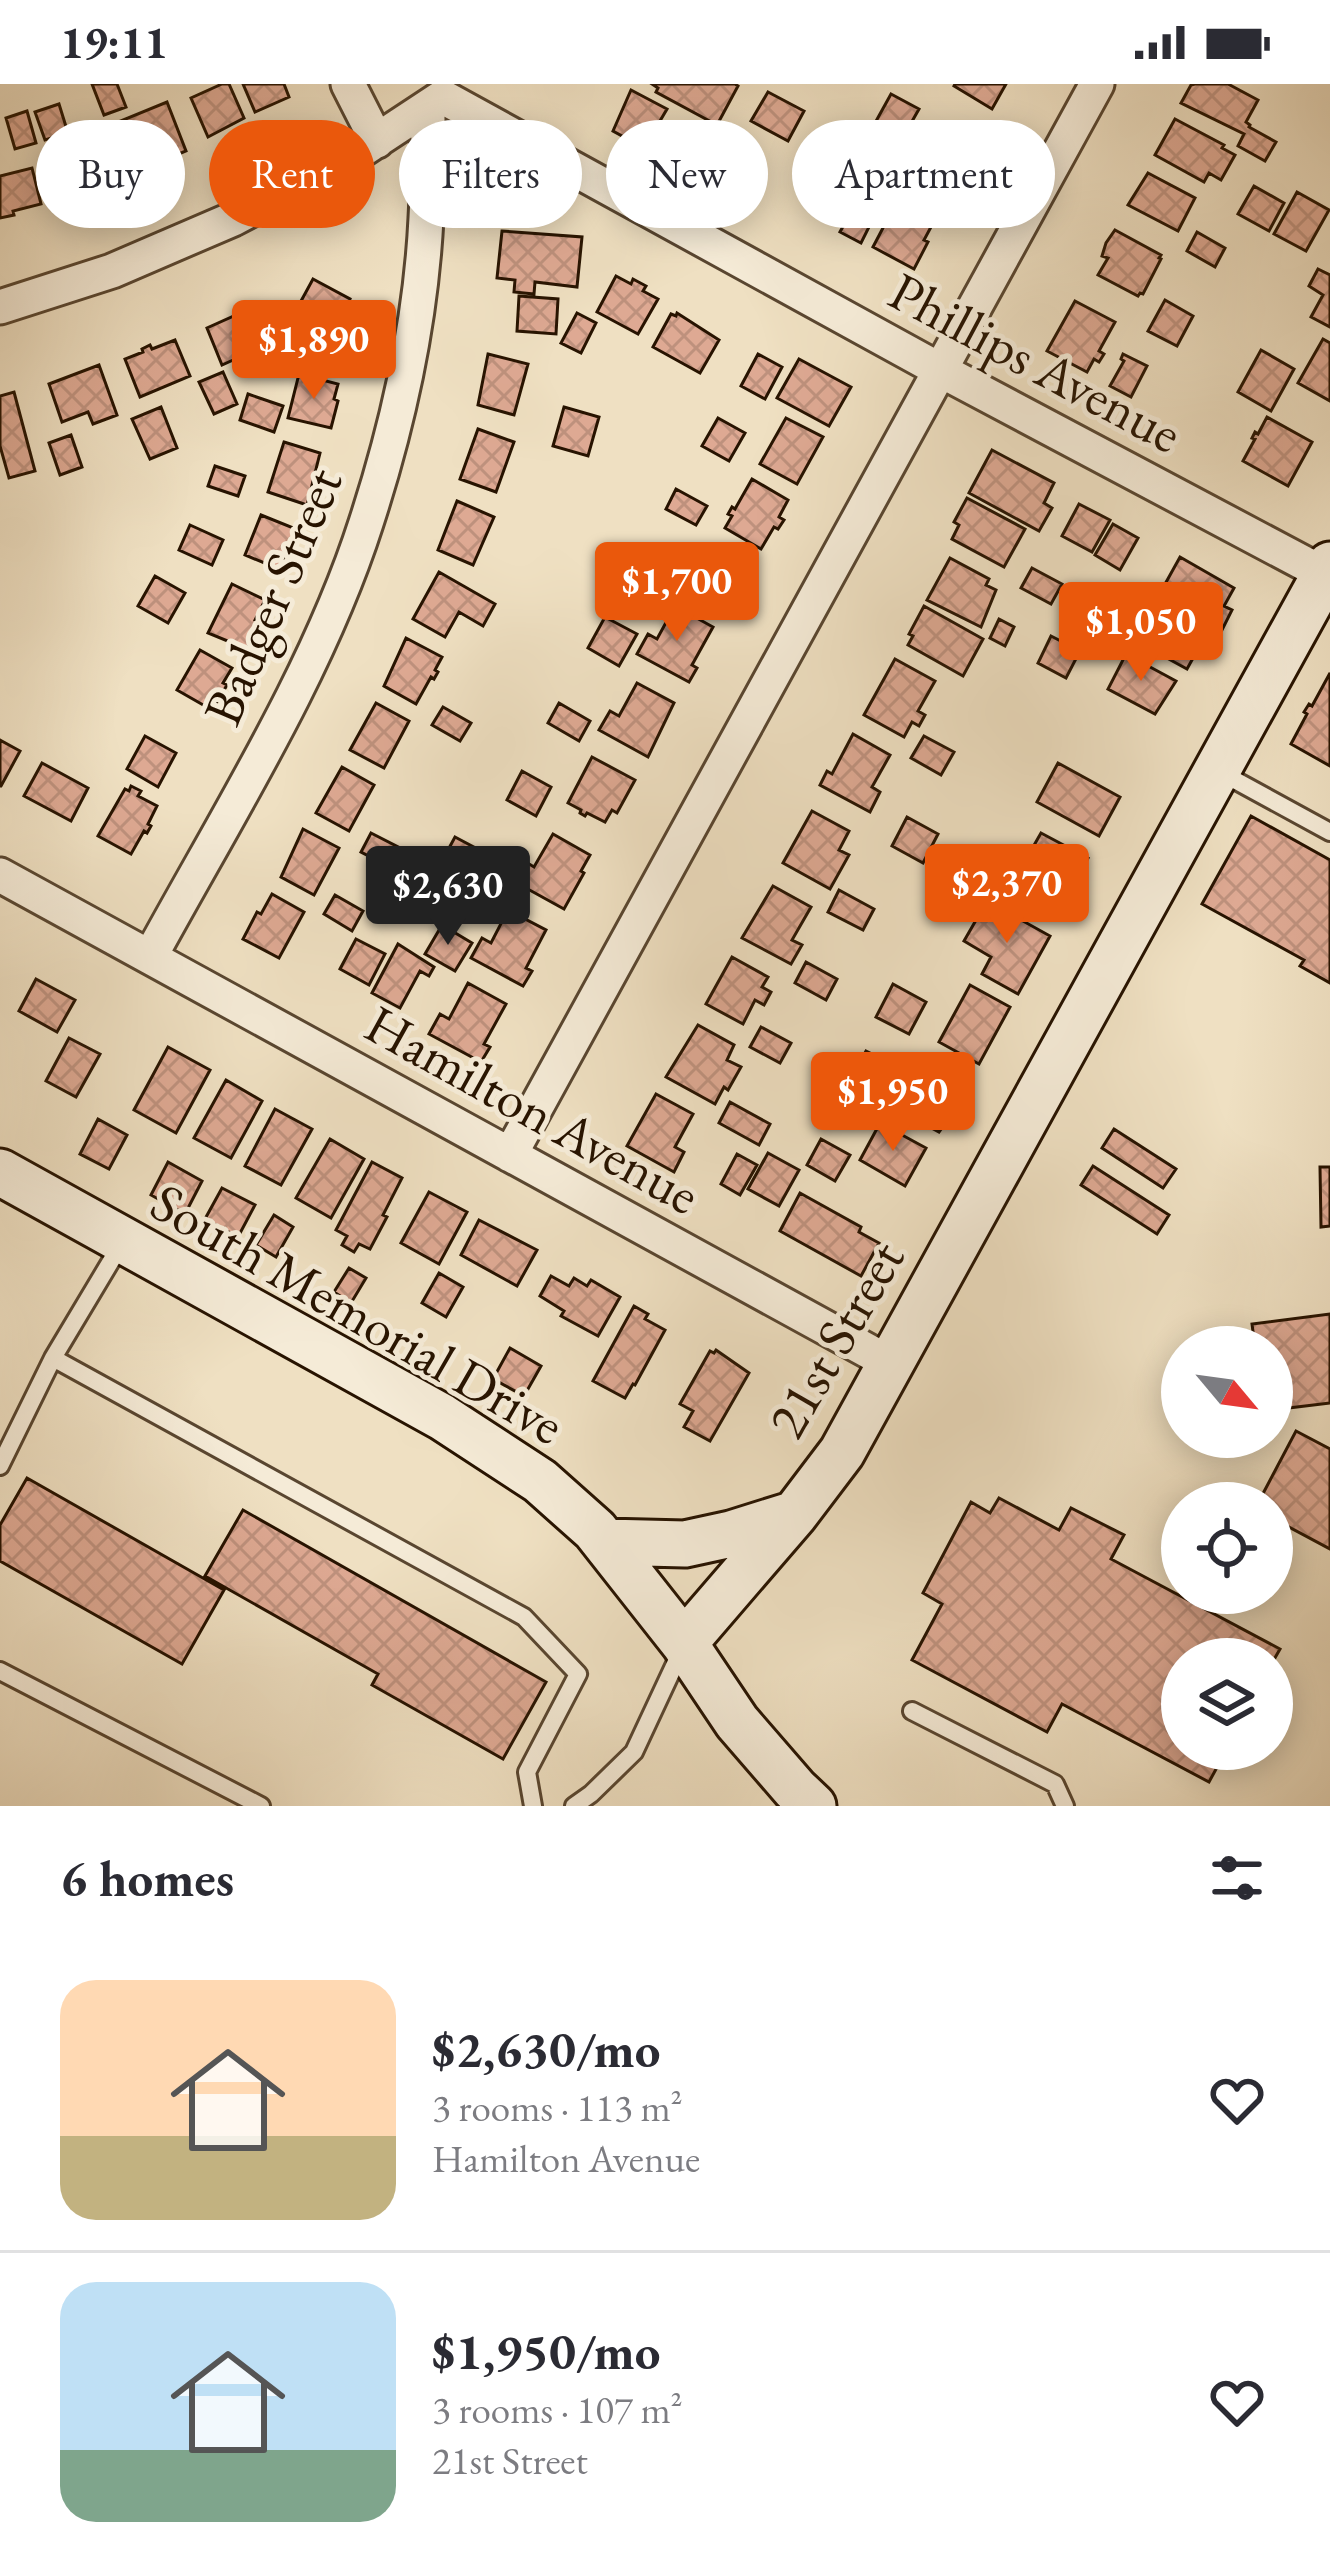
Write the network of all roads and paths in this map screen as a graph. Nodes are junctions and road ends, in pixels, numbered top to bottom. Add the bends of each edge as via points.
1 (348, 84) edge
2 (1097, 84) edge
3 (444, 96) edge
4 (377, 141) junction
5 (0, 307) edge
6 (940, 370) junction
7 (1328, 572) edge
8 (1215, 770) junction
9 (1330, 832) edge
10 (0, 875) edge
11 (150, 957) junction
12 (510, 1155) junction
13 (0, 1172) edge
14 (123, 1240) junction
15 (53, 1358) junction
16 (890, 1363) junction
17 (0, 1466) edge
18 (795, 1514) junction
19 (605, 1542) junction
20 (684, 1643) junction
21 (0, 1671) edge
22 (912, 1711) dead end
23 (261, 1806) edge
24 (532, 1806) edge
25 (574, 1806) edge
26 (813, 1806) edge
27 (1065, 1806) edge

1 - 4 street
2 - 6 street
3 - 4 street
3 - 6 street, Phillips Avenue
3 - 11 street, Badger Street via 415,325 365,526 282,716
4 - 5 street via 233,219
6 - 7 street, Phillips Avenue
6 - 12 street
7 - 8 street, 21st Street
8 - 9 lane
8 - 16 street, 21st Street
10 - 11 street, Hamilton Avenue
11 - 12 street, Hamilton Avenue
12 - 16 street, Hamilton Avenue
13 - 14 street, South Memorial Drive
14 - 15 lane
14 - 19 street, South Memorial Drive via 442,1418 540,1481
15 - 17 lane
15 - 24 lane via 524,1617 578,1674 527,1772
16 - 18 street, 21st Street via 842,1452
18 - 19 street via 685,1544
18 - 20 street, 21st Street
19 - 20 street, South Memorial Drive
20 - 25 lane via 634,1752
20 - 26 street, South Memorial Drive via 737,1722
21 - 23 lane
22 - 27 lane via 1054,1784

